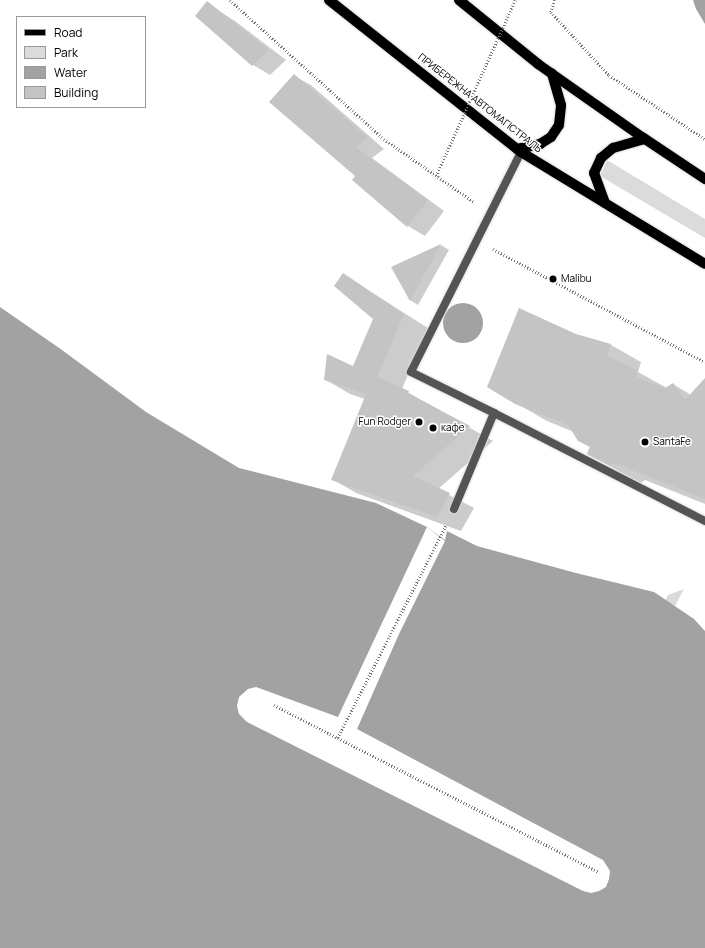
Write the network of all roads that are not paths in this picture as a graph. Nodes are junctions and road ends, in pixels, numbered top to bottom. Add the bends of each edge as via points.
1 (329, 0) edge
2 (459, 0) edge
3 (552, 73) junction
4 (645, 139) junction
5 (519, 151) junction
6 (705, 179) edge
7 (605, 203) junction
8 (705, 264) edge
9 (494, 413) junction
10 (454, 509) road end
11 (705, 521) edge

1 - 5 main road, ПРИБЕРЕЖНА АВТОМАГІСТРАЛЬ
2 - 3 main road
3 - 4 main road
3 - 5 main road via 561,105 559,125 551,137 540,144
4 - 6 main road
4 - 7 main road via 613,148 601,158 594,172
5 - 7 main road, ПРИБЕРЕЖНА АВТОМАГІСТРАЛЬ
5 - 9 street via 491,213 411,372
7 - 8 main road, ПРИБЕРЕЖНА АВТОМАГІСТРАЛЬ
9 - 10 street
9 - 11 street

